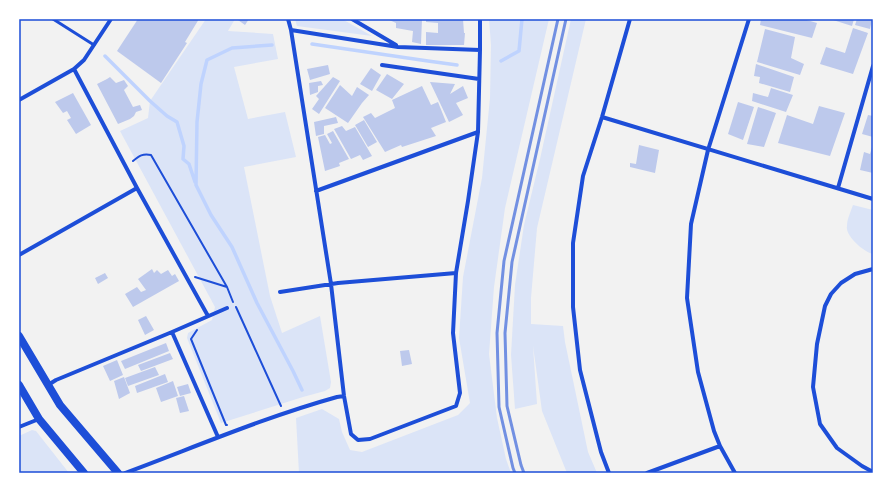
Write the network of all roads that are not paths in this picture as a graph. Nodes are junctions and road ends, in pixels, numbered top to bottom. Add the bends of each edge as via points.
1 (53, 19) edge
2 (111, 19) edge
3 (288, 19) edge
4 (352, 19) edge
5 (480, 19) edge
6 (630, 19) edge
7 (749, 19) edge
8 (291, 30) junction
9 (94, 45) junction
10 (398, 46) junction
11 (480, 50) junction
12 (382, 65) dead end
13 (873, 66) edge
14 (74, 69) junction
15 (479, 79) junction
16 (19, 100) edge
17 (602, 118) junction
18 (478, 132) junction
19 (708, 150) junction
20 (137, 188) junction
21 (838, 188) junction
22 (316, 190) junction
23 (873, 199) edge
24 (19, 255) edge
25 (873, 269) edge
26 (456, 272) junction
27 (331, 284) junction
28 (280, 292) dead end
29 (226, 308) dead end
30 (208, 316) junction
31 (172, 332) junction
32 (19, 336) edge
33 (48, 384) junction
34 (19, 385) edge
35 (344, 396) junction
36 (39, 419) junction
37 (19, 427) edge
38 (218, 437) junction
39 (720, 446) junction
40 (873, 472) edge
41 (84, 473) edge
42 (118, 473) edge
43 (125, 473) edge
44 (609, 473) edge
45 (647, 473) edge
46 (735, 473) edge

1 - 9 lane
2 - 9 street
3 - 8 street
4 - 10 street
5 - 11 street
6 - 17 street
7 - 19 street
8 - 10 street
8 - 22 street
9 - 14 street
10 - 11 street
11 - 15 street
12 - 15 street
13 - 21 street
14 - 16 street
14 - 20 street
15 - 18 street
17 - 19 street
17 - 44 street via 583,176 573,243 573,307 580,370
18 - 22 street
18 - 26 street
19 - 21 street
19 - 39 street via 691,224 687,298 698,372
20 - 24 street
20 - 30 street
21 - 23 street
22 - 27 street
25 - 40 street via 855,274 831,294 825,306 817,344 813,387 820,424 837,448
26 - 27 street
26 - 35 street via 453,333 460,393 456,406 370,439 358,440 351,434
27 - 28 street
27 - 35 street
29 - 30 street
30 - 31 street
31 - 33 street
31 - 38 street
32 - 33 main road
33 - 42 main road via 60,405
34 - 36 main road
35 - 38 street via 297,409
36 - 37 street
36 - 41 main road
38 - 43 street
39 - 45 street
39 - 46 street

